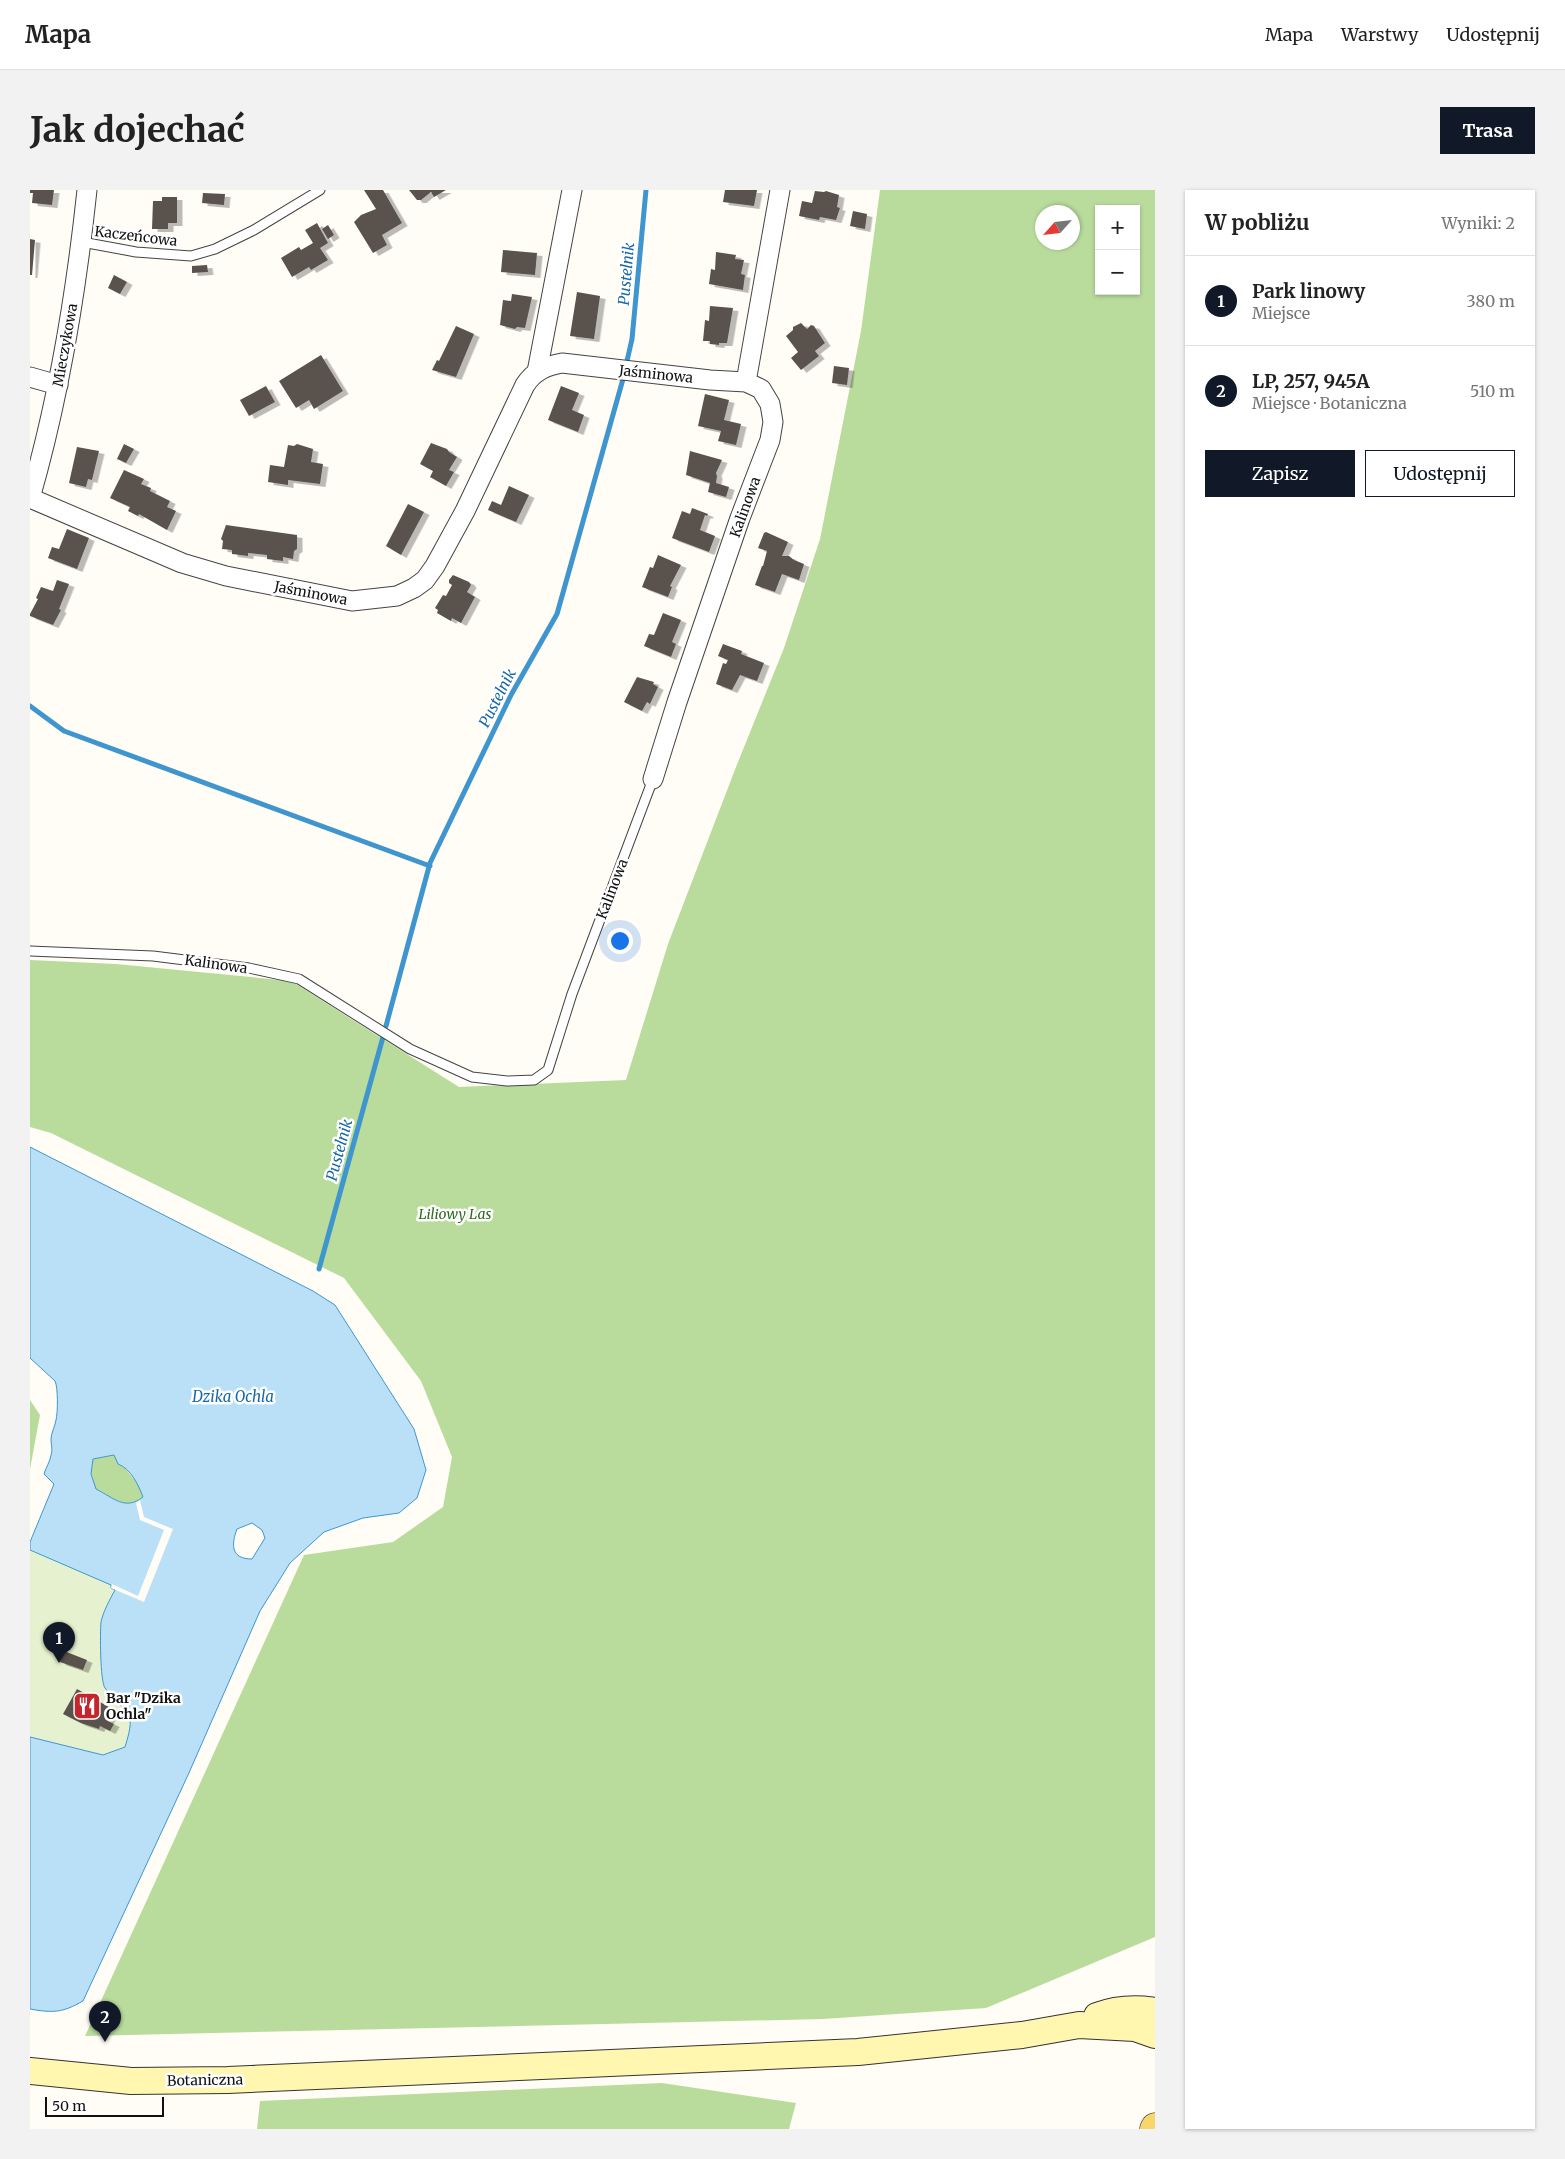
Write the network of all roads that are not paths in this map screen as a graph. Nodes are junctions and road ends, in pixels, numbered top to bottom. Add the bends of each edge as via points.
1 (87, 190) edge
2 (320, 190) edge
3 (572, 190) edge
4 (780, 190) edge
5 (82, 242) junction
6 (537, 372) junction
7 (30, 377) edge
8 (746, 382) junction
9 (58, 385) junction
10 (30, 498) edge
11 (653, 779) joint
12 (30, 951) edge
13 (1155, 2011) edge
14 (1078, 2025) junction
15 (1155, 2035) edge
16 (30, 2070) edge

1 - 5 street, Mieczykowa
2 - 5 lane, Kaczeńcowa via 254,230 216,249 191,256 136,252
3 - 6 street, Jaśminowa
4 - 8 street
5 - 9 street, Mieczykowa
6 - 8 street, Jaśminowa via 548,365 562,363
6 - 10 street, Jaśminowa via 525,385 465,512 435,566 425,580 397,596 352,602 226,576 182,563
7 - 9 street
8 - 11 street, Kalinowa via 761,389 770,404 774,422 770,440 740,518
9 - 10 street, Mieczykowa
11 - 12 lane, Kalinowa via 572,994 548,1070 534,1080 472,1077 410,1049 299,979 249,968 153,956
13 - 14 main road via 1143,2008 1119,2011 1099,2015
14 - 15 main road via 1135,2028
14 - 16 main road, Botaniczna via 1022,2035 858,2052 228,2080 131,2081

